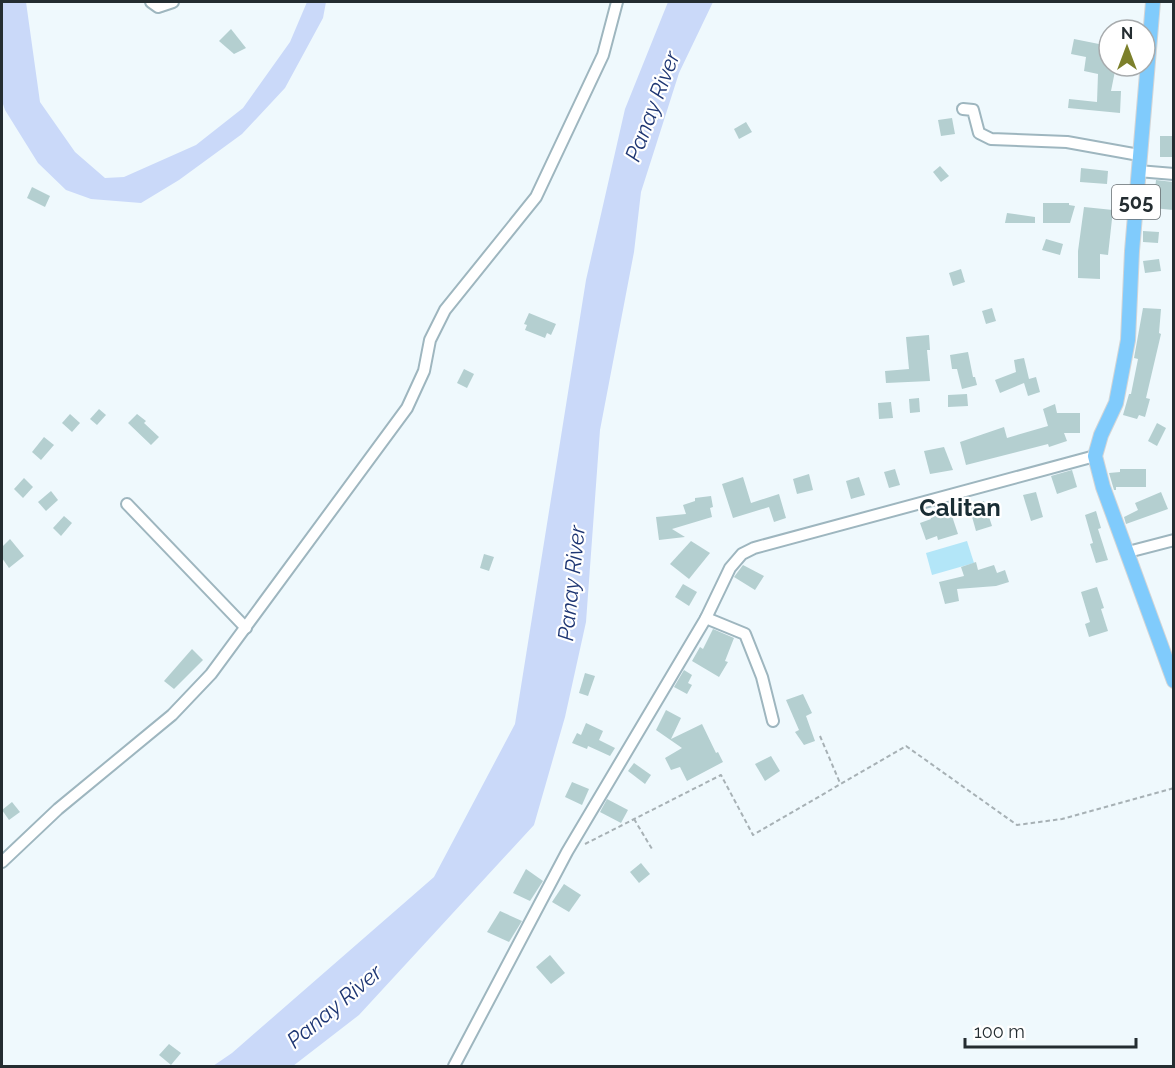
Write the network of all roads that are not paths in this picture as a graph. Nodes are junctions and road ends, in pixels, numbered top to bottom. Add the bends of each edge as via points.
1 (151, 2) edge
2 (173, 2) edge
3 (617, 2) edge
4 (1153, 2) edge
5 (963, 109) dead end
6 (1140, 155) junction
7 (1138, 171) junction
8 (1173, 174) edge
9 (1095, 456) junction
10 (127, 504) dead end
11 (1173, 540) edge
12 (1128, 552) junction
13 (706, 618) junction
14 (246, 628) junction
15 (1173, 681) edge
16 (773, 721) dead end
17 (2, 862) edge
18 (454, 1066) edge

1 - 2 street via 158,7
3 - 14 street via 603,55 536,196 445,310 430,340 424,371 407,408
4 - 6 main road, 505
5 - 6 street via 973,110 979,133 991,139 1067,142
6 - 7 main road, 505
7 - 8 street
7 - 9 main road, 505 via 1128,340 1116,402
9 - 12 main road
9 - 13 street via 753,549 742,554 730,568
10 - 14 street
11 - 12 street
12 - 15 main road
13 - 16 street via 745,634 762,677
13 - 18 street via 567,852
14 - 17 street via 211,674 172,715 58,809

